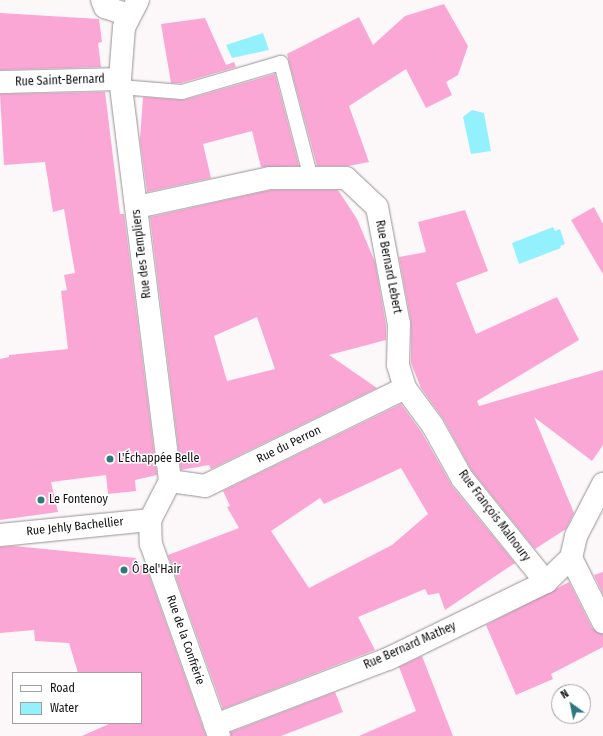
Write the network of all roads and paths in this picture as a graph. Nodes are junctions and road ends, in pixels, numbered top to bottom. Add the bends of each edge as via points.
1 (102, 0) edge
2 (133, 8) edge
3 (0, 82) edge
4 (120, 83) junction
5 (311, 178) junction
6 (137, 206) junction
7 (406, 388) junction
8 (170, 481) junction
9 (603, 484) edge
10 (150, 520) junction
11 (0, 535) edge
12 (571, 558) junction
13 (546, 582) junction
14 (603, 622) edge
15 (217, 730) edge

1 - 2 street, Rue des Templiers via 105,7
2 - 4 street, Rue des Templiers via 122,41
3 - 4 street, Rue Saint-Bernard
4 - 5 lane via 182,92 281,63
4 - 6 street, Rue des Templiers
5 - 6 street, Rue Bernard Lebert via 270,178
5 - 7 street, Rue Bernard Lebert via 346,178 377,207 399,324 398,365
6 - 8 street, Rue des Templiers
7 - 8 street, Rue du Perron via 205,486
7 - 13 street, Rue François Malnoury via 433,426 462,478
8 - 10 street
9 - 12 street via 576,536
10 - 11 street, Rue Jehly Bachellier
10 - 15 street, Rue de la Confrèrie via 151,544
12 - 13 street, Rue Bernard Mathey
12 - 14 street
13 - 15 street, Rue Bernard Mathey via 388,659

